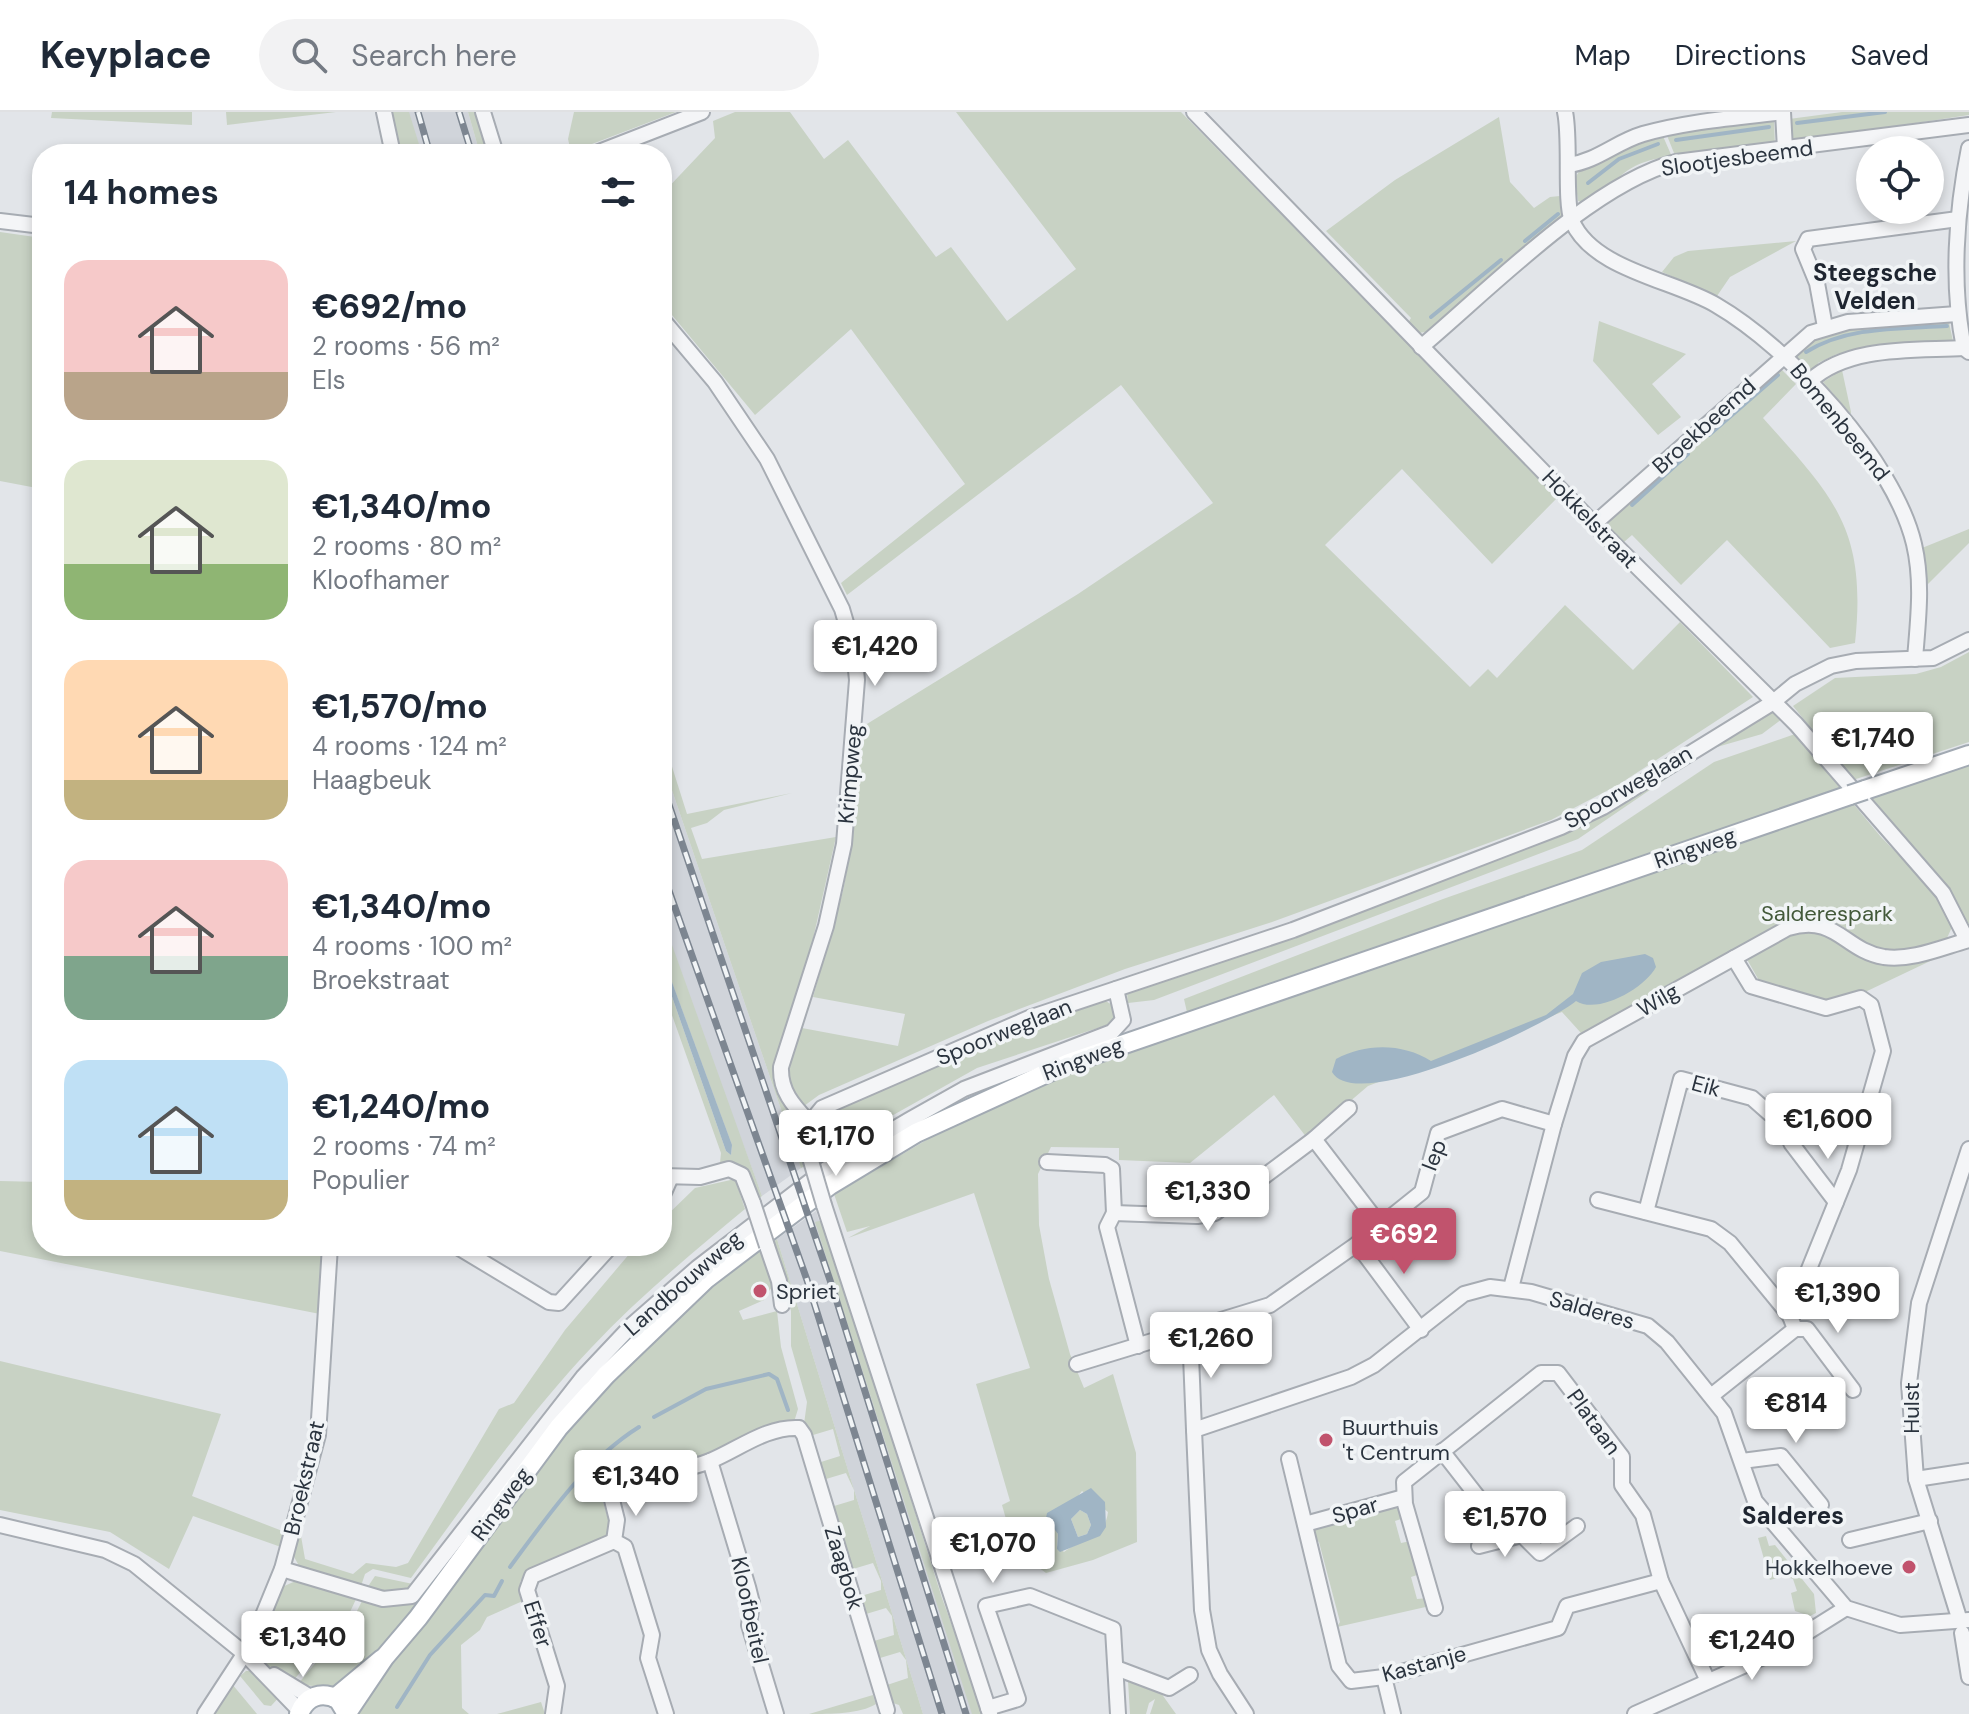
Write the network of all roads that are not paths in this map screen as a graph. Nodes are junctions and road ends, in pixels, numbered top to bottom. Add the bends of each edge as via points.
1 (384, 112) edge
2 (483, 112) edge
3 (702, 112) edge
4 (1194, 112) edge
5 (1565, 112) edge
6 (1783, 112) edge
7 (1969, 125) edge
8 (391, 144) edge
9 (493, 144) edge
10 (620, 144) edge
11 (1969, 148) edge
12 (1785, 149) junction
13 (1569, 165) junction
14 (1958, 219) junction
15 (1572, 220) junction
16 (0, 221) edge
17 (32, 225) edge
18 (1957, 314) junction
19 (1825, 327) junction
20 (672, 331) edge
21 (1421, 347) junction
22 (1967, 350) edge
23 (1784, 354) junction
24 (1810, 381) junction
25 (1594, 524) junction
26 (1969, 640) edge
27 (1915, 659) junction
28 (1772, 703) junction
29 (1969, 755) edge
30 (1968, 940) edge
31 (1734, 958) junction
32 (1116, 989) junction
33 (1349, 1108) dead end
34 (808, 1121) junction
35 (1554, 1124) junction
36 (1314, 1139) junction
37 (1858, 1139) junction
38 (1791, 1143) dead end
39 (1969, 1149) edge
40 (1047, 1162) dead end
41 (672, 1177) edge
42 (1598, 1200) dead end
43 (1836, 1202) junction
44 (1646, 1212) junction
45 (1114, 1213) junction
46 (1380, 1225) junction
47 (1357, 1244) junction
48 (329, 1256) edge
49 (473, 1256) edge
50 (602, 1256) edge
51 (1511, 1288) junction
52 (782, 1305) dead end
53 (1792, 1323) junction
54 (1421, 1330) junction
55 (1190, 1331) junction
56 (1138, 1346) junction
57 (1077, 1364) dead end
58 (1853, 1390) dead end
59 (1711, 1396) junction
60 (1194, 1430) junction
61 (1442, 1451) junction
62 (1289, 1459) dead end
63 (710, 1461) junction
64 (1742, 1461) junction
65 (1969, 1471) edge
66 (1916, 1479) junction
67 (1404, 1497) junction
68 (1821, 1505) dead end
69 (1930, 1521) junction
70 (1305, 1524) junction
71 (0, 1525) edge
72 (1577, 1526) dead end
73 (1522, 1535) junction
74 (1850, 1540) dead end
75 (614, 1541) junction
76 (1479, 1546) dead end
77 (282, 1569) junction
78 (1661, 1581) junction
79 (1435, 1608) dead end
80 (1846, 1608) junction
81 (1964, 1625) edge
82 (245, 1654) junction
83 (1116, 1668) junction
84 (1190, 1675) dead end
85 (1384, 1677) junction
86 (1969, 1677) edge
87 (1708, 1681) junction
88 (304, 1708) edge
89 (343, 1708) edge
90 (1660, 1709) edge
91 (989, 1711) edge
92 (885, 1713) edge
93 (205, 1714) edge
94 (553, 1714) edge
95 (666, 1714) edge
96 (776, 1714) edge
97 (1118, 1714) edge
98 (1246, 1714) edge
99 (1393, 1714) edge
100 (1635, 1714) edge

1 - 8 street
2 - 9 street
3 - 10 street
4 - 21 street, Hokkelstraat
5 - 13 street
6 - 12 street
6 - 13 street via 1670,127 1626,141 1592,161
7 - 12 street, Slootjesbeemd
11 - 14 street
12 - 15 street, Slootjesbeemd via 1652,169
13 - 15 street
14 - 18 street
14 - 19 street via 1805,241
15 - 21 street, Slootjesbeemd
15 - 23 street, Bomenbeemd via 1609,260 1717,305
16 - 17 street
18 - 19 street, Broekbeemd
18 - 22 street
19 - 23 street, Broekbeemd
20 - 34 street, Krimpweg via 715,382 767,459 842,609 854,650 844,844 826,926 781,1067 787,1096
21 - 25 street, Hokkelstraat
22 - 24 street via 1855,357
23 - 24 street, Bomenbeemd
23 - 25 street, Broekbeemd
24 - 27 street, Bomenbeemd via 1891,486 1905,516 1915,545 1920,592
25 - 28 street, Hokkelstraat
26 - 27 street, Spoorweglaan via 1933,658
27 - 28 street, Spoorweglaan via 1831,666
28 - 30 street, Hokkelstraat via 1929,875
28 - 32 street, Spoorweglaan via 1603,807 1561,827 1293,930
29 - 89 main road, Ringweg via 1084,1058 916,1133 830,1185 751,1243 645,1336 559,1427 418,1618
30 - 31 street, Wilg via 1886,957 1868,953 1828,926 1809,922
31 - 35 street, Wilg via 1584,1041
31 - 37 street via 1751,986 1826,1008 1861,998 1871,1005 1883,1051
32 - 34 street, Spoorweglaan via 1029,1018 822,1108
32 - 77 street, Landbouwweg via 1123,1020 1112,1032 964,1089 909,1120 826,1169 697,1268 583,1377 412,1596 383,1599
33 - 36 street
34 - 91 street, bridge via 805,1139 824,1205
35 - 46 street, Iep via 1502,1109 1438,1133 1422,1192
35 - 51 street, Wilg
36 - 45 street via 1215,1213
36 - 46 street
37 - 43 street
37 - 44 street, Eik via 1769,1113 1752,1098 1681,1079
38 - 43 street
39 - 66 street, Hulst via 1919,1303 1909,1383
40 - 45 street via 1112,1169
41 - 52 street, bridge via 729,1169 742,1175 779,1281
42 - 44 street
43 - 53 street
44 - 53 street via 1711,1229 1730,1243
45 - 56 street via 1107,1227
46 - 47 street, Iep
47 - 54 street
47 - 55 street, Iep via 1270,1305
48 - 77 street, Broekstraat via 318,1435
49 - 50 street via 559,1303
51 - 54 street, Salderes via 1464,1294
51 - 59 street, Salderes via 1648,1326
53 - 58 street via 1816,1337
53 - 59 street
54 - 60 street, Salderes via 1351,1377
55 - 56 street, Iep
55 - 60 street
56 - 57 street, Iep
59 - 64 street, Salderes via 1724,1413
60 - 98 street via 1202,1610 1209,1650
61 - 67 street, Plataan via 1404,1482
61 - 73 street via 1495,1519
61 - 78 street, Plataan via 1541,1373 1558,1373 1622,1457 1622,1485 1643,1515
62 - 70 street, Kastanje
63 - 75 street via 612,1483 609,1494 618,1527
63 - 92 street, Zaagbok via 743,1442 799,1428 804,1435
63 - 96 street, Kloofbeitel via 748,1587 749,1625
64 - 68 street via 1781,1456
64 - 80 street, Salderes via 1755,1501
65 - 66 street
66 - 69 street, Hulst
67 - 70 street, Spar
67 - 79 street
69 - 74 street
69 - 81 street, Hulst
70 - 85 street, Kastanje via 1339,1666 1351,1681
71 - 82 street via 105,1550 134,1564
72 - 73 street via 1540,1553
73 - 76 street
75 - 94 street, Effer via 528,1582 557,1686
75 - 95 street via 625,1547 652,1635 648,1658
77 - 82 street, Broekstraat
78 - 85 street, Kastanje via 1567,1606 1558,1628
78 - 87 street, Plataan
80 - 81 street via 1900,1625
80 - 87 street via 1779,1650
81 - 86 street, Hulst
82 - 88 street
82 - 93 street, Broekstraat
83 - 84 street via 1169,1688
83 - 91 street via 1113,1629 1030,1596 986,1606 1018,1699
83 - 97 street
85 - 99 street
87 - 90 street
88 - 89 main road via 322,1695
90 - 100 street

